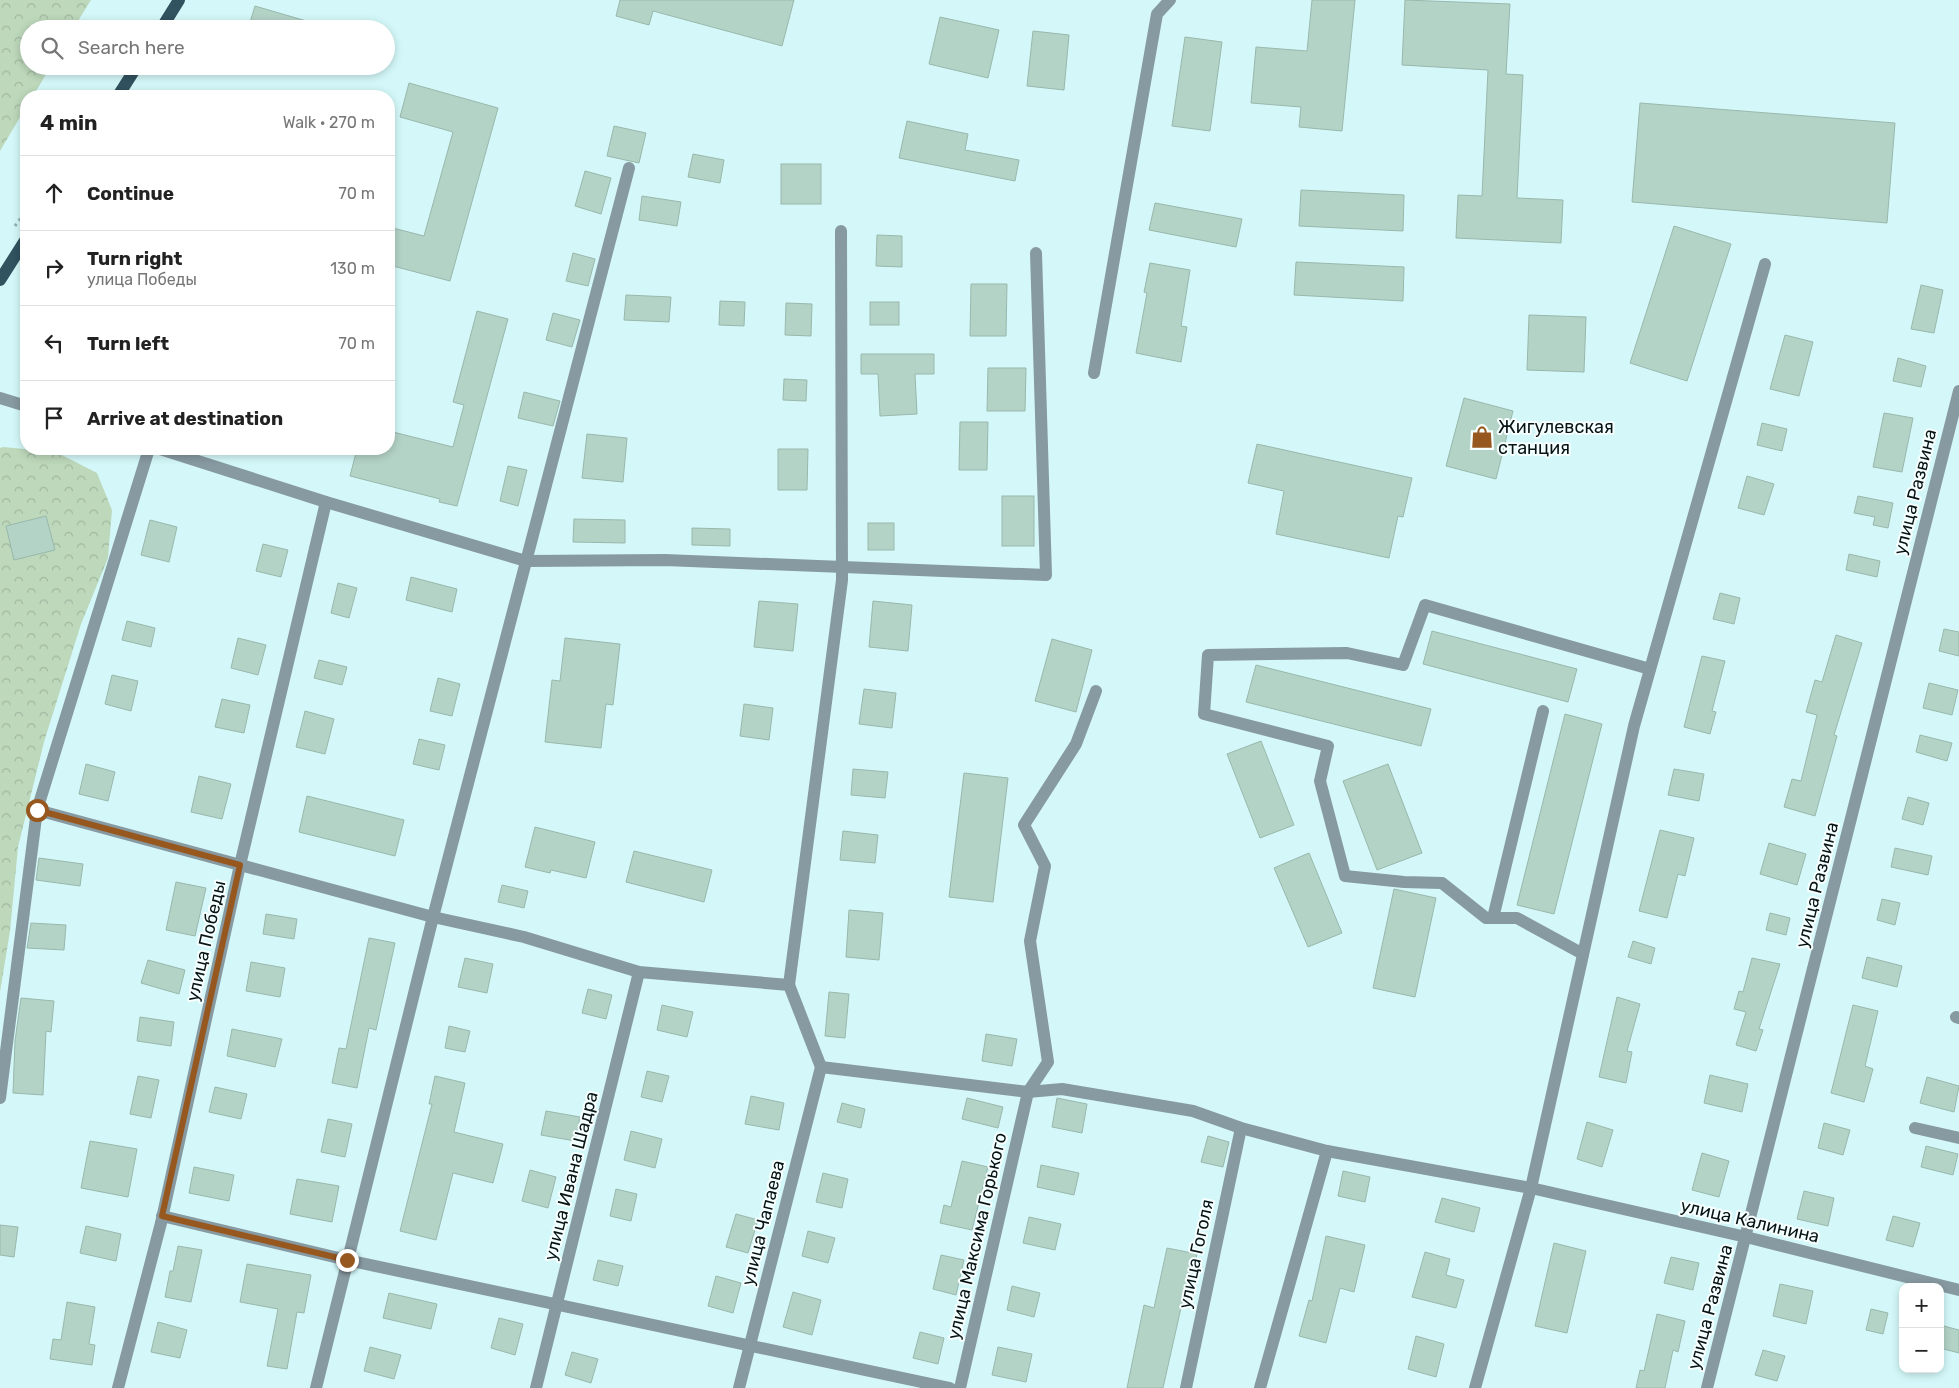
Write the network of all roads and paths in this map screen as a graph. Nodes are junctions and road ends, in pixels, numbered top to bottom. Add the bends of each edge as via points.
1 (179, 0) edge
2 (1170, 0) edge
3 (167, 20) edge
4 (131, 75) edge
5 (122, 90) edge
6 (629, 168) dead end
7 (841, 231) dead end
8 (20, 248) edge
9 (1036, 252) dead end
10 (1765, 264) dead end
11 (0, 280) edge
12 (1094, 373) dead end
13 (1959, 391) edge
14 (0, 398) edge
15 (20, 404) edge
16 (147, 455) edge
17 (179, 455) edge
18 (326, 502) junction
19 (526, 561) junction
20 (842, 567) junction
21 (1650, 669) junction
22 (1096, 691) dead end
23 (1543, 711) dead end
24 (37, 810) junction
25 (240, 865) junction
26 (433, 917) junction
27 (1493, 918) junction
28 (1584, 954) junction
29 (639, 972) junction
30 (789, 985) junction
31 (821, 1067) junction
32 (1028, 1092) junction
33 (0, 1098) edge
34 (1241, 1128) junction
35 (1914, 1128) dead end
36 (1959, 1138) edge
37 (1327, 1151) junction
38 (1531, 1188) junction
39 (162, 1216) junction
40 (1746, 1237) junction
41 (347, 1260) junction
42 (1959, 1290) edge
43 (556, 1304) junction
44 (750, 1346) junction
45 (118, 1388) edge
46 (316, 1388) edge
47 (536, 1388) edge
48 (739, 1388) edge
49 (950, 1388) edge
50 (960, 1388) edge
51 (1186, 1388) edge
52 (1260, 1388) edge
53 (1475, 1388) edge
54 (1707, 1388) edge

1 - 3 main road
2 - 12 street via 1157,14
4 - 5 main road
6 - 19 street
7 - 20 street
8 - 11 main road
9 - 20 street via 1046,574
10 - 21 street
13 - 40 street, улица Развина
14 - 15 street
16 - 24 street
17 - 18 street
18 - 19 street
18 - 25 street, улица Победы
19 - 20 street via 665,560
19 - 26 street
20 - 30 street
21 - 27 street via 1425,605 1403,665 1347,652 1208,655 1204,714 1328,746 1320,781 1345,876 1442,883 1486,918
21 - 28 street via 1634,726
22 - 32 street via 1076,744 1024,825 1045,866 1030,941 1048,1062
23 - 27 street
24 - 25 street
24 - 33 street
25 - 26 street
25 - 39 street, улица Победы
26 - 29 street via 524,937
26 - 41 street
27 - 28 street via 1517,918
28 - 38 street
29 - 30 street
29 - 43 street, улица Ивана Шадра
30 - 31 street
31 - 32 street, улица Калинина
31 - 44 street, улица Чапаева
32 - 34 street, улица Калинина via 1062,1089 1193,1111
32 - 50 street, улица Максима Горького
34 - 37 street, улица Калинина
34 - 51 street, улица Гоголя
35 - 36 street
37 - 38 street, улица Калинина
37 - 52 street
38 - 40 street, улица Калинина
38 - 53 street
39 - 41 street
39 - 45 street, улица Победы
40 - 42 street, улица Калинина
40 - 54 street, улица Развина
41 - 43 street
41 - 46 street
43 - 44 street
43 - 47 street, улица Ивана Шадра
44 - 48 street, улица Чапаева
44 - 49 street

